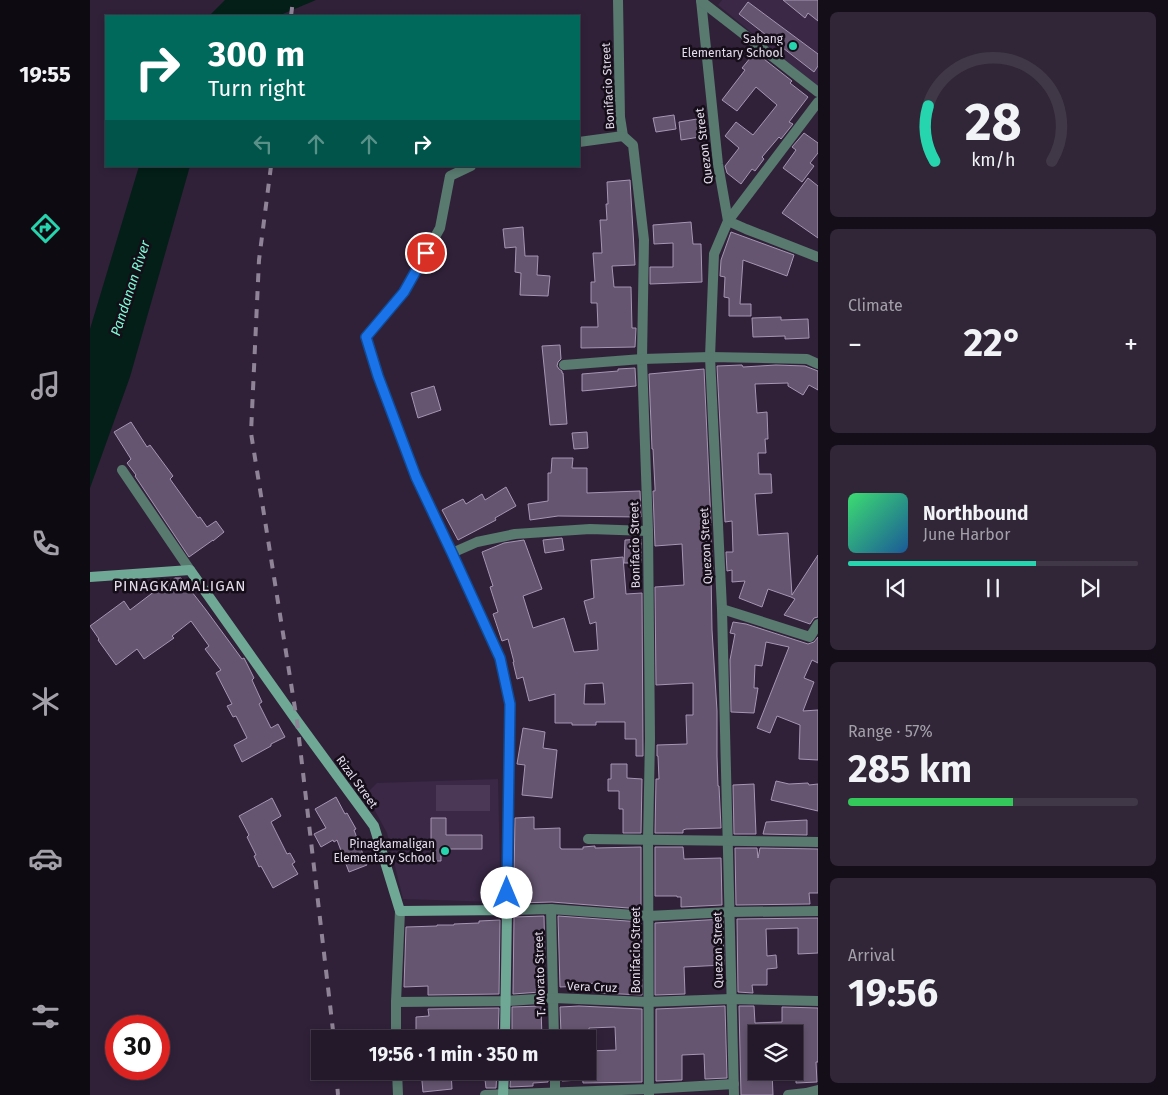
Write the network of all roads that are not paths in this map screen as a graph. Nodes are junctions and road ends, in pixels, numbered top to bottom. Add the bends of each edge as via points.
1 (618, 0) edge
2 (701, 0) edge
3 (818, 92) edge
4 (818, 102) edge
5 (623, 136) junction
6 (580, 142) edge
7 (469, 167) edge
8 (728, 221) junction
9 (818, 257) edge
10 (710, 357) junction
11 (642, 360) junction
12 (818, 364) edge
13 (564, 365) dead end
14 (122, 470) dead end
15 (648, 531) junction
16 (452, 553) junction
17 (190, 570) junction
18 (90, 577) edge
19 (722, 609) junction
20 (818, 624) edge
21 (814, 639) edge
22 (588, 839) dead end
23 (648, 840) junction
24 (728, 840) junction
25 (818, 842) edge
26 (551, 909) junction
27 (507, 910) junction
28 (400, 911) junction
29 (818, 911) edge
30 (729, 912) junction
31 (648, 916) junction
32 (554, 998) junction
33 (731, 999) junction
34 (506, 1000) junction
35 (818, 1001) edge
36 (396, 1002) junction
37 (648, 1002) junction
38 (396, 1030) edge
39 (505, 1030) edge
40 (554, 1030) edge
41 (397, 1080) edge
42 (504, 1080) edge
43 (555, 1080) edge
44 (734, 1090) edge
45 (818, 1090) edge
46 (649, 1092) edge
47 (503, 1094) edge
48 (555, 1094) edge
49 (806, 1094) edge
50 (398, 1095) edge
51 (485, 1095) edge
52 (788, 1095) edge

1 - 5 street, Bonifacio Street
2 - 3 street
2 - 8 street, Quezon Street via 718,164
4 - 8 street
5 - 6 street
5 - 11 street, Bonifacio Street via 634,145 644,240
7 - 16 street via 450,176 440,228 404,292 366,337 416,477
8 - 9 street
8 - 10 street, Quezon Street via 714,254
10 - 11 street
10 - 12 street via 807,359
10 - 19 street, Quezon Street
11 - 13 street
11 - 15 street, Bonifacio Street
14 - 17 street
15 - 16 street via 590,529 515,534 477,542
15 - 23 street, Bonifacio Street
16 - 27 street via 500,658 510,704
17 - 18 street
17 - 28 street, Rizal Street via 374,826
19 - 21 street
19 - 24 street, Quezon Street
20 - 21 street
22 - 23 street
23 - 24 street
23 - 31 street, Bonifacio Street
24 - 25 street
24 - 30 street, Quezon Street
26 - 27 street
26 - 31 street
26 - 32 street, T. Morato Street
27 - 28 street
27 - 34 street
28 - 36 street
29 - 30 street
30 - 31 street
30 - 33 street, Quezon Street
31 - 37 street, Bonifacio Street
32 - 34 street, Vera Cruz
32 - 37 street, Vera Cruz
32 - 40 street, T. Morato Street
33 - 35 street, Vera Cruz
33 - 37 street, Vera Cruz
33 - 44 street, Quezon Street
34 - 36 street, Vera Cruz
34 - 39 street
36 - 38 street
37 - 46 street, Bonifacio Street
41 - 50 street
42 - 47 street
43 - 48 street
44 - 46 street
45 - 49 street
46 - 48 street
47 - 48 street
47 - 51 street
49 - 52 street

